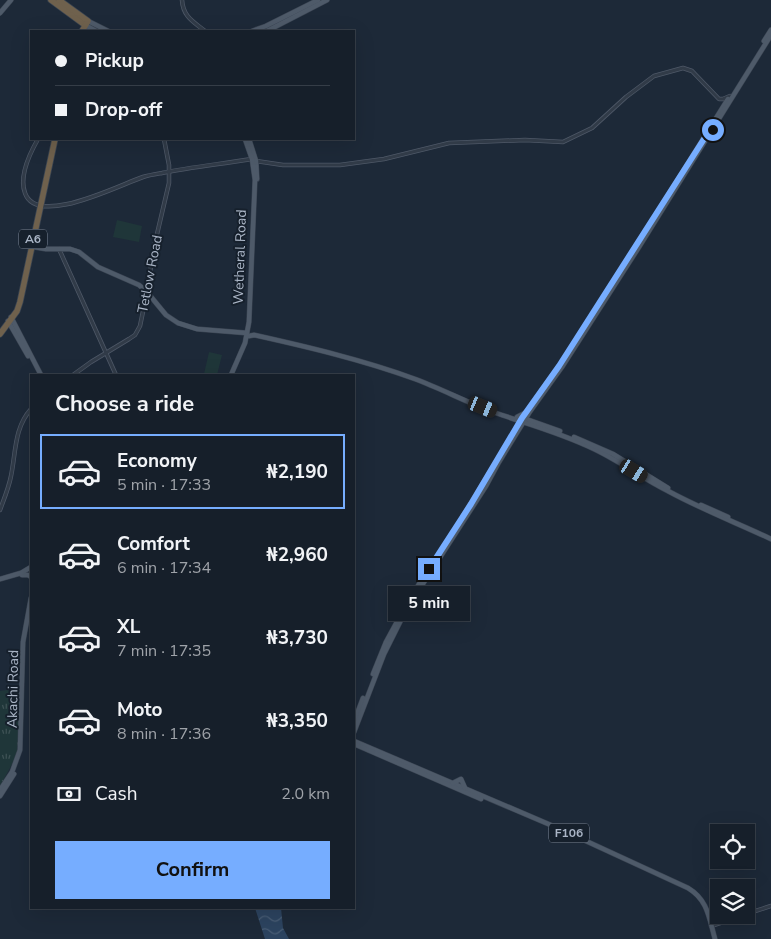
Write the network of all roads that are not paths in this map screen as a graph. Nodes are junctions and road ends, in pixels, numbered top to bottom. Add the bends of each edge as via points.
1 (10, 0) edge
2 (51, 0) edge
3 (59, 0) edge
4 (182, 0) edge
5 (318, 0) edge
6 (327, 0) edge
7 (0, 11) edge
8 (84, 26) edge
9 (199, 29) edge
10 (103, 30) edge
11 (255, 30) edge
12 (269, 30) edge
13 (771, 30) edge
14 (771, 36) edge
15 (732, 96) junction
16 (38, 140) edge
17 (53, 140) edge
18 (164, 140) edge
19 (245, 140) edge
20 (249, 140) edge
21 (254, 160) junction
22 (169, 172) junction
23 (39, 205) junction
24 (30, 246) junction
25 (59, 249) junction
26 (148, 292) junction
27 (10, 320) junction
28 (0, 332) edge
29 (249, 333) junction
30 (106, 352) junction
31 (39, 374) edge
32 (74, 374) edge
33 (116, 374) edge
34 (233, 374) edge
35 (30, 411) edge
36 (528, 412) junction
37 (522, 419) junction
38 (532, 421) junction
39 (649, 478) junction
40 (0, 510) edge
41 (467, 513) junction
42 (771, 539) edge
43 (30, 570) edge
44 (22, 575) junction
45 (30, 576) edge
46 (9, 578) junction
47 (0, 580) edge
48 (30, 604) edge
49 (30, 614) edge
50 (24, 681) junction
51 (23, 691) junction
52 (355, 719) edge
53 (355, 729) edge
54 (355, 740) edge
55 (355, 744) edge
56 (450, 784) junction
57 (0, 790) edge
58 (464, 790) junction
59 (0, 796) edge
60 (662, 876) junction
61 (771, 906) edge
62 (755, 912) edge
63 (718, 924) edge
64 (712, 926) junction
65 (714, 939) edge

1 - 7 main road
2 - 8 highway
3 - 8 highway
4 - 9 street via 185,14
5 - 11 main road
6 - 12 main road
8 - 10 main road
13 - 15 main road
14 - 15 main road
15 - 21 street via 719,99 692,71 683,68 654,76 592,128 563,142 449,143 384,159 340,165 283,165
15 - 36 main road via 562,367
16 - 23 street via 23,185 28,200
17 - 23 highway, A6
18 - 22 street, Tetlow Road
19 - 21 main road, Wetheral Road
20 - 21 main road, Wetheral Road
21 - 22 street
21 - 29 main road, Wetheral Road via 258,186
22 - 23 street via 143,176 85,200
22 - 26 street, Tetlow Road via 170,183 154,247
23 - 24 highway, A6
24 - 25 main road
24 - 27 highway, A6 via 21,291
25 - 26 main road via 79,252 98,267
25 - 30 street
26 - 29 main road via 166,315 178,323 197,329
26 - 30 street, Tetlow Road via 138,331
27 - 28 highway, A6
27 - 31 main road
29 - 34 main road, Wetheral Road via 243,356
29 - 37 main road via 352,359 416,380 496,413
30 - 32 street, Tetlow Road
30 - 33 street
35 - 40 street via 19,428 11,478
36 - 37 main road
36 - 37 main road
36 - 38 main road
37 - 38 main road
37 - 39 main road via 593,448
37 - 41 main road
38 - 39 main road via 613,454
39 - 42 main road
41 - 52 main road via 399,617
41 - 53 main road via 402,619 380,663
43 - 44 main road
43 - 46 main road
44 - 45 main road
44 - 46 main road
46 - 47 main road
48 - 50 main road, Akachi Road via 23,642
49 - 50 main road, Akachi Road
50 - 51 main road, Akachi Road
51 - 57 main road, Akachi Road via 19,754
51 - 59 main road, Akachi Road via 22,752 15,772
54 - 56 main road, F106
55 - 56 main road, F106
56 - 58 main road, F106
56 - 58 main road via 455,793
56 - 58 main road via 461,779
58 - 60 main road, F106
60 - 64 main road, F106 via 700,897
60 - 65 main road, F106 via 699,898
61 - 62 street
63 - 64 street
64 - 65 main road, F106

